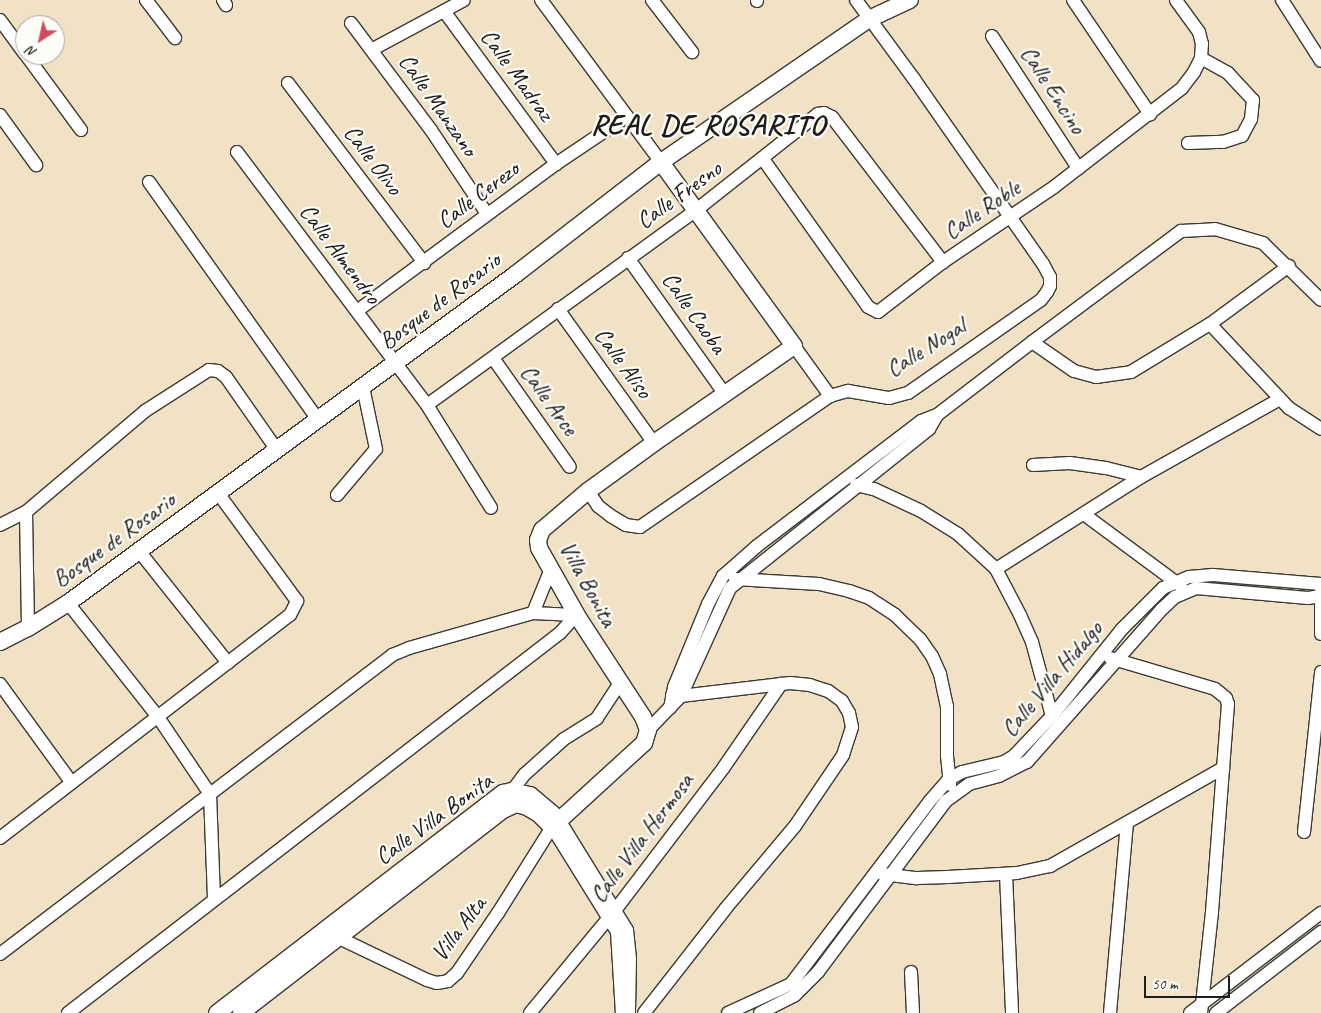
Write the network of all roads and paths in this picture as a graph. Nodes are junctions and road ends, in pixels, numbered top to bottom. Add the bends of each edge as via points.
1 (146, 0) edge
2 (464, 0) edge
3 (541, 0) edge
4 (652, 0) edge
5 (856, 0) edge
6 (910, 0) edge
7 (1072, 0) edge
8 (1176, 0) edge
9 (1282, 0) edge
10 (444, 11) junction
11 (869, 19) junction
12 (0, 20) edge
13 (351, 22) dead end
14 (992, 36) dead end
15 (175, 38) dead end
16 (15, 40) edge
17 (373, 49) junction
18 (692, 52) dead end
19 (1201, 58) junction
20 (1321, 61) edge
21 (34, 65) edge
22 (288, 84) dead end
23 (1150, 114) junction
24 (0, 115) edge
25 (626, 117) junction
26 (81, 130) dead end
27 (1188, 143) dead end
28 (237, 152) dead end
29 (763, 159) junction
30 (661, 162) junction
31 (556, 164) junction
32 (36, 165) dead end
33 (1078, 168) junction
34 (149, 182) dead end
35 (695, 211) junction
36 (487, 214) junction
37 (1012, 217) junction
38 (628, 258) junction
39 (942, 262) junction
40 (424, 263) junction
41 (1289, 266) junction
42 (1321, 300) edge
43 (558, 309) junction
44 (357, 311) junction
45 (1210, 324) junction
46 (1032, 342) junction
47 (794, 346) junction
48 (493, 358) junction
49 (396, 363) junction
50 (363, 387) junction
51 (724, 393) junction
52 (830, 396) junction
53 (1280, 399) junction
54 (427, 405) junction
55 (937, 415) junction
56 (318, 420) junction
57 (1321, 429) edge
58 (654, 443) junction
59 (277, 450) junction
60 (1033, 465) dead end
61 (570, 466) dead end
62 (1141, 477) junction
63 (856, 484) junction
64 (588, 490) junction
65 (218, 493) junction
66 (337, 495) dead end
67 (491, 508) dead end
68 (26, 512) junction
69 (1085, 514) junction
70 (0, 526) edge
71 (139, 551) junction
72 (551, 569) junction
73 (996, 569) junction
74 (723, 576) junction
75 (738, 579) junction
76 (1176, 581) junction
77 (1321, 584) edge
78 (1185, 592) junction
79 (1321, 592) edge
80 (1321, 596) edge
81 (68, 604) junction
82 (533, 613) junction
83 (576, 615) junction
84 (28, 628) junction
85 (1321, 634) edge
86 (0, 642) edge
87 (1102, 654) junction
88 (1115, 660) junction
89 (228, 663) junction
90 (1321, 679) edge
91 (620, 683) junction
92 (0, 684) edge
93 (781, 684) junction
94 (676, 695) junction
95 (1052, 716) junction
96 (158, 717) junction
97 (648, 730) junction
98 (1223, 768) junction
99 (948, 780) junction
100 (72, 783) junction
101 (210, 794) junction
102 (953, 795) junction
103 (514, 798) junction
104 (556, 824) junction
105 (1127, 824) junction
106 (1304, 832) dead end
107 (0, 838) edge
108 (883, 874) junction
109 (1006, 874) junction
110 (214, 899) junction
111 (612, 913) junction
112 (1321, 913) edge
113 (1321, 932) edge
114 (337, 937) junction
115 (0, 954) edge
116 (911, 972) dead end
117 (1197, 1011) edge
118 (68, 1013) edge
119 (217, 1013) edge
120 (241, 1013) edge
121 (530, 1013) edge
122 (622, 1013) edge
123 (629, 1013) edge
124 (644, 1013) edge
125 (728, 1013) edge
126 (760, 1013) edge
127 (913, 1013) edge
128 (1012, 1013) edge
129 (1110, 1013) edge
130 (1216, 1013) edge

1 - 15 street
2 - 10 street
3 - 25 street
4 - 18 street
5 - 11 street, Calle Nogal
6 - 11 main road, Bosque de Rosario
7 - 23 street
8 - 19 street via 1199,32
9 - 20 street
10 - 17 street
10 - 31 street, Calle Madraz
11 - 30 main road, Bosque de Rosario
11 - 37 street, Calle Nogal
12 - 16 street
13 - 17 street, Calle Manzano
14 - 33 street, Calle Encino
17 - 36 street, Calle Manzano
19 - 23 street, Calle Roble via 1182,88
19 - 27 street via 1228,73 1252,100 1251,119 1242,136 1224,142
21 - 26 street
22 - 40 street, Calle Olivo
23 - 33 street, Calle Roble
24 - 32 street
25 - 30 street
25 - 31 street, Calle Cerezo
28 - 44 street, Calle Almendro
29 - 35 street, Calle Fresno
29 - 39 street, Calle Fresno via 818,114 832,117
29 - 39 street, Calle Roble via 872,311 878,312
30 - 35 main road
30 - 49 main road, Bosque de Rosario
31 - 36 street, Calle Cerezo
33 - 37 street, Calle Roble
34 - 56 street
35 - 38 street, Calle Fresno
35 - 47 main road
36 - 40 street, Calle Cerezo
37 - 39 street, Calle Roble
37 - 52 street, Calle Nogal via 1050,278 1050,286 1041,300 908,393 889,398 848,391
38 - 43 street, Calle Fresno
38 - 51 street, Calle Caoba
40 - 44 street, Calle Cerezo
41 - 42 street
41 - 45 street
41 - 46 street via 1264,243 1215,229 1181,231
43 - 48 street, Calle Fresno
43 - 58 street, Calle Aliso
44 - 49 street, Calle Almendro
45 - 46 street via 1131,372 1096,377 1074,371
45 - 53 street
46 - 55 street
47 - 51 main road, Villa Bonita
47 - 52 street
48 - 54 street, Calle Fresno
48 - 61 street, Calle Arce
49 - 50 main road, Bosque de Rosario
49 - 54 street, Calle Almendro
50 - 56 main road, Bosque de Rosario
50 - 66 street via 376,449
51 - 58 main road, Villa Bonita
52 - 64 street via 640,527 626,525 611,516 598,506
53 - 57 street
53 - 62 street
54 - 67 street, Calle Almendro
55 - 63 street via 929,429
55 - 74 street via 921,420 757,546
56 - 59 main road, Bosque de Rosario
58 - 64 main road, Villa Bonita
59 - 65 main road, Bosque de Rosario
59 - 68 street via 226,377 218,371 209,370 145,411
60 - 62 street via 1070,463
62 - 69 street
63 - 73 street via 921,511 958,534
63 - 75 street
64 - 72 main road, Villa Bonita via 542,530 539,548
65 - 71 main road, Bosque de Rosario
65 - 89 street via 297,601 290,615
68 - 70 street
68 - 84 street
69 - 73 street
69 - 76 street
71 - 81 main road, Bosque de Rosario
71 - 89 street
72 - 82 street
72 - 83 main road, Villa Bonita
73 - 95 street via 1032,642
74 - 75 street
74 - 94 street via 708,604
75 - 94 street via 729,590
75 - 99 street via 818,584 849,591 869,598 895,615 932,656 940,674 947,706
76 - 77 street, Calle Villa Hidalgo via 1213,575
76 - 78 street
76 - 87 street, Calle Villa Hidalgo via 1154,595
78 - 80 street, Calle Villa Hidalgo via 1196,588 1308,598
78 - 88 street, Calle Villa Hidalgo via 1162,609
79 - 80 street
80 - 85 street
81 - 84 main road, Bosque de Rosario
81 - 96 street
82 - 83 street
82 - 101 street via 392,655
83 - 91 main road, Villa Bonita
83 - 110 street via 560,633
84 - 86 main road, Bosque de Rosario
87 - 88 street
87 - 95 street, Calle Villa Hidalgo
88 - 98 street via 1215,689 1226,698
88 - 102 street, Calle Villa Hidalgo via 1027,762 999,776 968,784
89 - 96 street
90 - 106 street
91 - 97 main road, Villa Bonita via 643,716
91 - 103 street via 597,718 564,739 525,774
92 - 100 street
93 - 94 street
93 - 111 street, Calle Villa Hermosa via 724,767
93 - 124 street via 810,685 828,691 842,701 852,727 843,755 795,826
94 - 97 street via 670,708
95 - 99 street, Calle Villa Hidalgo via 1014,756 1004,762 962,772
96 - 100 street
96 - 101 street
97 - 104 main road via 644,743
98 - 105 street
98 - 117 street via 1212,912
99 - 102 street
99 - 108 street, Calle Villa Hidalgo via 929,802
100 - 107 street
101 - 110 street
101 - 115 street
102 - 108 street, Calle Villa Hidalgo
103 - 104 main road, Calle Villa Bonita via 530,795
103 - 114 main road, Calle Villa Bonita
103 - 119 main road, Calle Villa Bonita via 503,793
104 - 111 street, Calle Villa Bonita
104 - 114 street, Villa Alta via 482,937 448,981 437,983 427,980
105 - 109 street via 1050,866
105 - 129 street
108 - 109 street via 916,878
108 - 125 street, Calle Villa Hidalgo via 791,984
108 - 126 street, Calle Villa Hidalgo via 804,988
109 - 128 street
110 - 118 street
111 - 121 street, Calle Villa Hermosa
111 - 122 street, Calle Villa Bonita via 619,943
111 - 123 street, Calle Villa Bonita via 627,930 629,940
112 - 117 street
113 - 130 street
114 - 120 main road, Calle Villa Bonita
116 - 127 street

